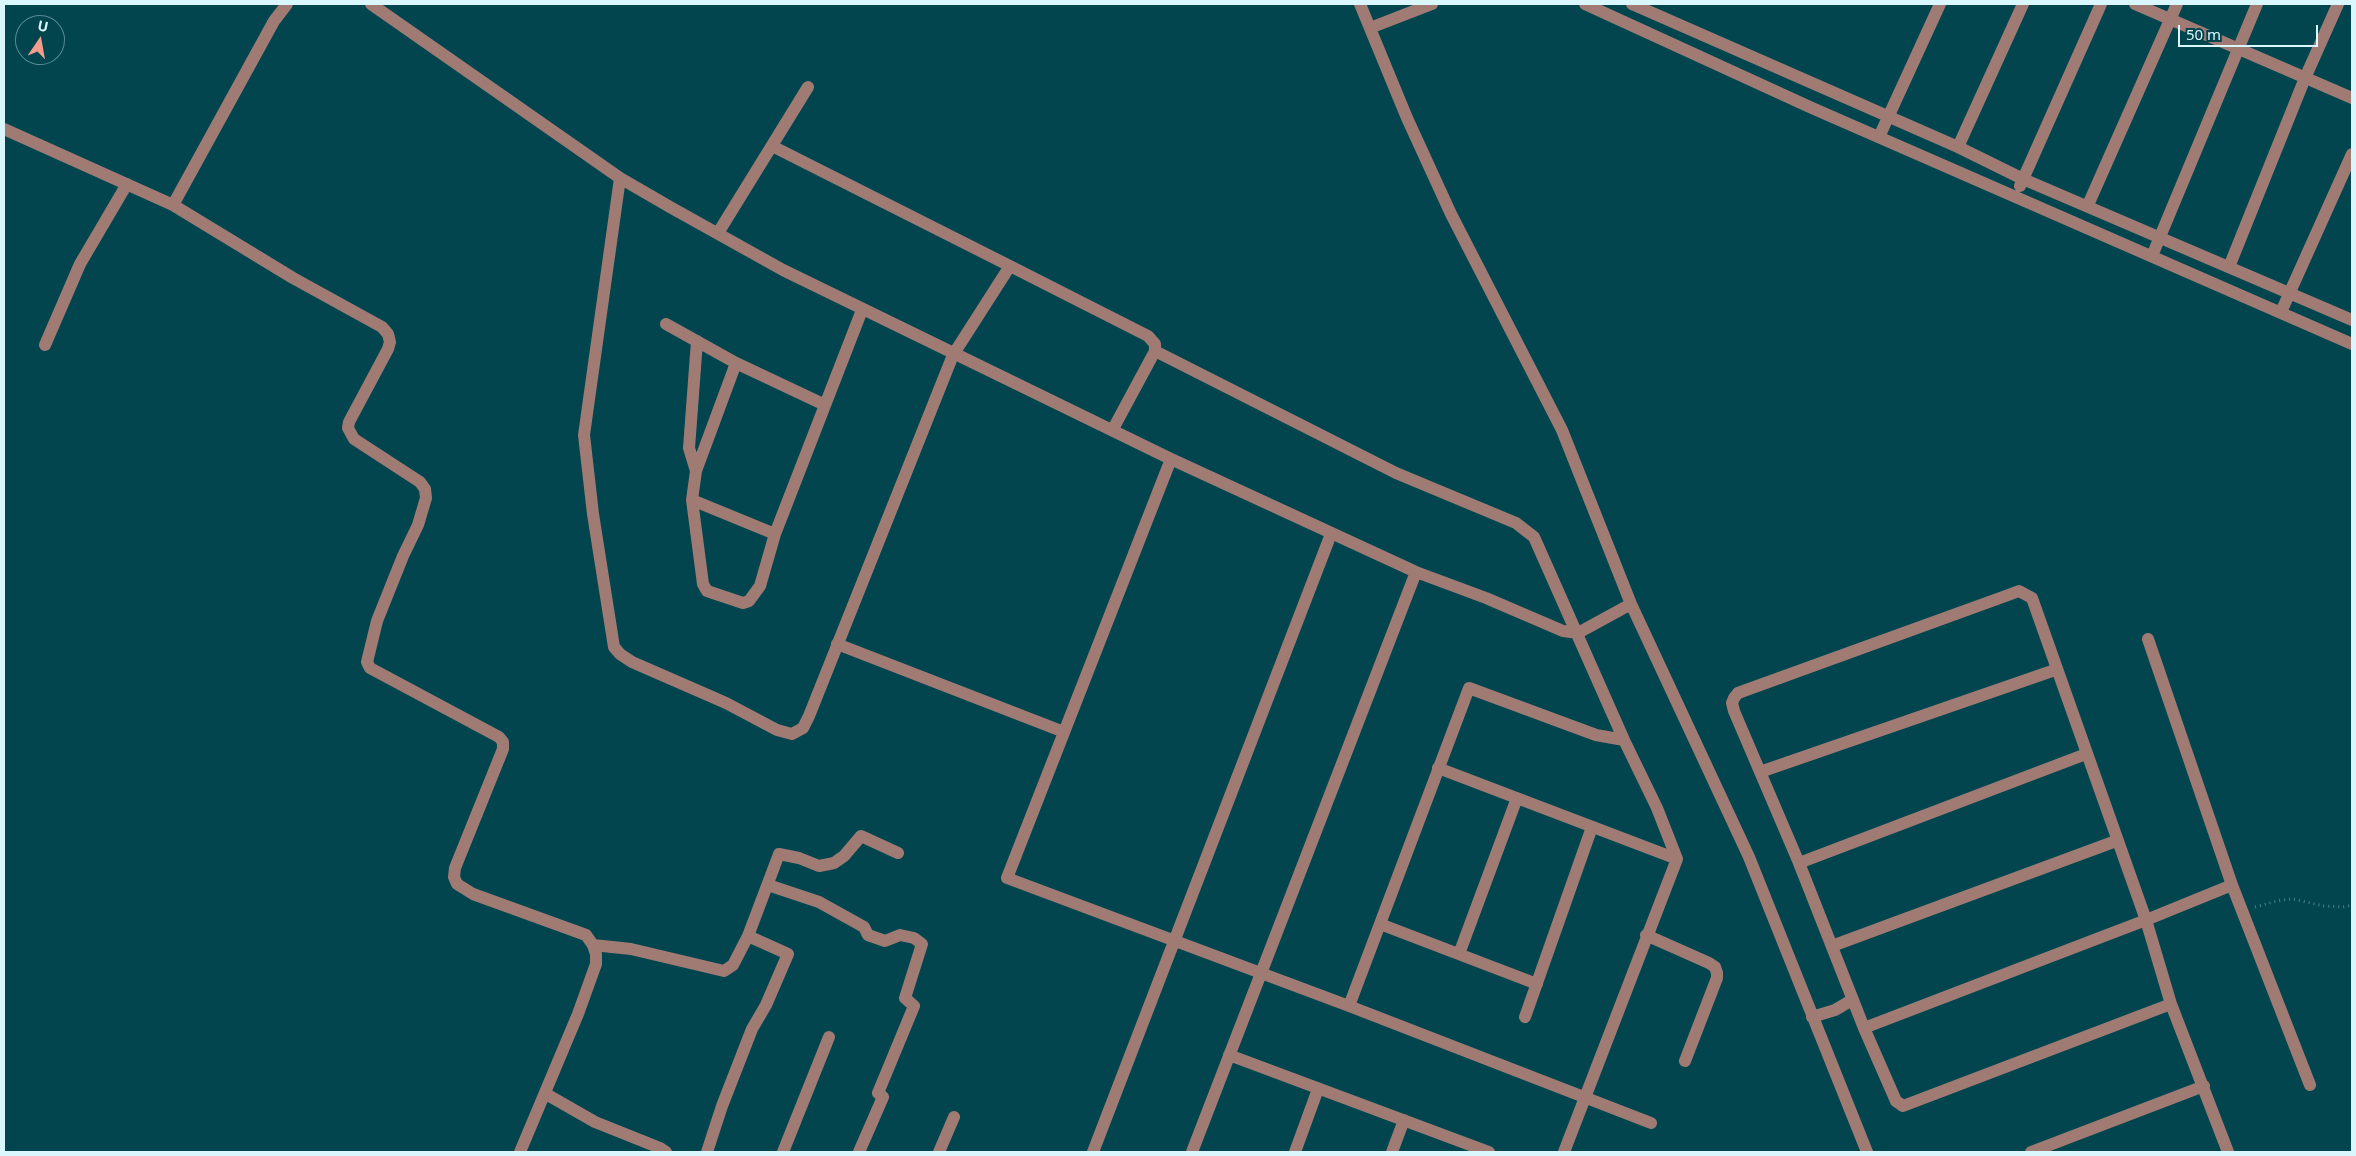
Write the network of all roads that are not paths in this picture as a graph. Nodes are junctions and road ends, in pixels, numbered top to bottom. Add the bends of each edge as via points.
1 (287, 4) edge
2 (370, 4) edge
3 (1360, 4) edge
4 (1432, 4) edge
5 (1585, 4) edge
6 (1632, 4) edge
7 (1940, 4) edge
8 (2023, 4) edge
9 (2101, 4) edge
10 (2135, 4) edge
11 (2177, 4) edge
12 (2257, 4) edge
13 (2338, 4) edge
14 (2170, 19) junction
15 (1370, 28) junction
16 (2237, 48) junction
17 (2305, 78) junction
18 (808, 87) dead end
19 (2352, 98) edge
20 (1887, 117) junction
21 (4, 129) edge
22 (1879, 137) junction
23 (772, 146) junction
24 (1958, 148) junction
25 (2352, 154) edge
26 (620, 178) junction
27 (2023, 179) junction
28 (127, 184) junction
29 (2015, 196) junction
30 (173, 204) junction
31 (2088, 205) junction
32 (718, 233) junction
33 (2160, 237) junction
34 (2152, 256) junction
35 (1010, 266) junction
36 (2229, 267) junction
37 (2290, 293) junction
38 (862, 310) junction
39 (2281, 312) junction
40 (2352, 320) edge
41 (666, 324) dead end
42 (698, 341) junction
43 (2352, 344) edge
44 (44, 345) dead end
45 (1155, 351) junction
46 (953, 354) junction
47 (736, 363) junction
48 (825, 405) junction
49 (1113, 429) junction
50 (1171, 459) junction
51 (696, 471) junction
52 (692, 500) junction
53 (775, 534) junction
54 (1331, 534) junction
55 (1416, 572) junction
56 (1631, 604) junction
57 (1578, 633) junction
58 (2148, 639) dead end
59 (837, 644) junction
60 (2056, 670) junction
61 (1064, 732) junction
62 (1624, 740) junction
63 (2086, 754) junction
64 (1438, 768) junction
65 (1760, 772) junction
66 (1517, 798) junction
67 (1592, 828) junction
68 (2116, 841) junction
69 (898, 852) dead end
70 (1677, 859) junction
71 (1799, 863) junction
72 (768, 884) junction
73 (2232, 885) junction
74 (2146, 920) junction
75 (1380, 924) junction
76 (1646, 935) junction
77 (748, 936) junction
78 (1174, 942) junction
79 (593, 944) junction
80 (1832, 946) junction
81 (1459, 954) junction
82 (1260, 974) junction
83 (1537, 984) junction
84 (1852, 1000) junction
85 (2171, 1004) junction
86 (1349, 1006) junction
87 (1816, 1016) junction
88 (1525, 1017) dead end
89 (1864, 1028) junction
90 (829, 1037) dead end
91 (1229, 1055) junction
92 (1685, 1061) dead end
93 (2310, 1085) dead end
94 (2204, 1086) junction
95 (1318, 1088) junction
96 (546, 1094) junction
97 (1585, 1098) junction
98 (954, 1117) dead end
99 (1404, 1120) junction
100 (1651, 1123) dead end
101 (1480, 1151) edge
102 (520, 1152) edge
103 (666, 1152) edge
104 (707, 1152) edge
105 (784, 1152) edge
106 (860, 1152) edge
107 (939, 1152) edge
108 (1093, 1152) edge
109 (1192, 1152) edge
110 (1295, 1152) edge
111 (1392, 1152) edge
112 (1564, 1152) edge
113 (1867, 1152) edge
114 (2031, 1152) edge
115 (2228, 1152) edge

1 - 30 street via 274,21
2 - 26 street
3 - 15 street
4 - 15 street
5 - 22 street
6 - 20 street
7 - 20 street
8 - 24 street
9 - 27 street
10 - 14 street
11 - 14 street
12 - 16 street
13 - 17 street
14 - 16 street
14 - 31 street
15 - 56 street via 1451,214 1562,430
16 - 17 street
16 - 33 street
17 - 19 street
17 - 36 street
18 - 23 street
20 - 22 street
20 - 24 street
21 - 28 street
22 - 29 street
23 - 32 street
23 - 35 street
24 - 27 street
25 - 37 street
26 - 32 street
26 - 59 street via 584,435 614,647 632,662 726,703 777,730 792,734 803,728
27 - 29 street
27 - 31 street
28 - 30 street
28 - 44 street via 76,271
29 - 34 street
30 - 79 street via 293,278 382,327 388,334 388,350 348,428 354,439 420,482 426,498 418,525 377,621 367,662 370,668 503,742 455,868 457,884 473,894 586,935
31 - 33 street
32 - 38 street
33 - 34 street
33 - 36 street
34 - 39 street
35 - 45 street via 1148,336
35 - 46 street
36 - 37 street
37 - 39 street
37 - 40 street
38 - 46 street
38 - 48 street
39 - 43 street
41 - 42 street
42 - 47 street
42 - 51 street via 689,448
45 - 49 street
45 - 57 street via 1396,473 1522,526 1534,537
46 - 49 street
46 - 59 street
47 - 48 street
47 - 51 street
48 - 53 street
49 - 50 street
50 - 54 street
50 - 61 street
51 - 52 street
52 - 53 street
52 - 53 street via 703,584 707,591 720,597 743,603 750,601 760,586
54 - 55 street
54 - 78 street
55 - 57 street via 1562,631
55 - 82 street
56 - 57 street
56 - 87 street via 1749,857
57 - 62 street
58 - 73 street
59 - 61 street
60 - 63 street
60 - 65 street
60 - 65 street via 2032,598 2019,591 1738,693 1732,703 1734,711
61 - 78 street via 1007,878
62 - 64 street via 1596,735 1469,688
62 - 70 street
63 - 68 street
63 - 71 street
64 - 66 street
64 - 75 street
65 - 71 street
66 - 67 street
66 - 81 street
67 - 70 street
67 - 83 street
68 - 74 street
68 - 80 street
69 - 72 street via 861,836 834,863 818,866 779,854
70 - 76 street
71 - 80 street
72 - 77 street
72 - 106 street via 819,902 864,927 868,935 885,941 900,935 914,938 922,944 905,998 914,1006 878,1093 883,1097
73 - 74 street
73 - 93 street
74 - 85 street
74 - 89 street
75 - 81 street
75 - 86 street
76 - 92 street via 1709,963 1717,972
76 - 97 street
77 - 79 street via 734,965 724,971 632,948
77 - 104 street via 788,954 752,1029
78 - 82 street
78 - 108 street
79 - 96 street via 596,964
80 - 84 street
81 - 83 street
82 - 86 street
82 - 91 street
83 - 88 street
84 - 87 street
84 - 89 street
85 - 89 street via 1903,1106 1896,1101
85 - 94 street
86 - 97 street
87 - 113 street
90 - 105 street
91 - 95 street
91 - 109 street
94 - 114 street
94 - 115 street
95 - 99 street
95 - 110 street
96 - 102 street
96 - 103 street via 595,1122
97 - 100 street
97 - 112 street
98 - 107 street
99 - 101 street
99 - 111 street

